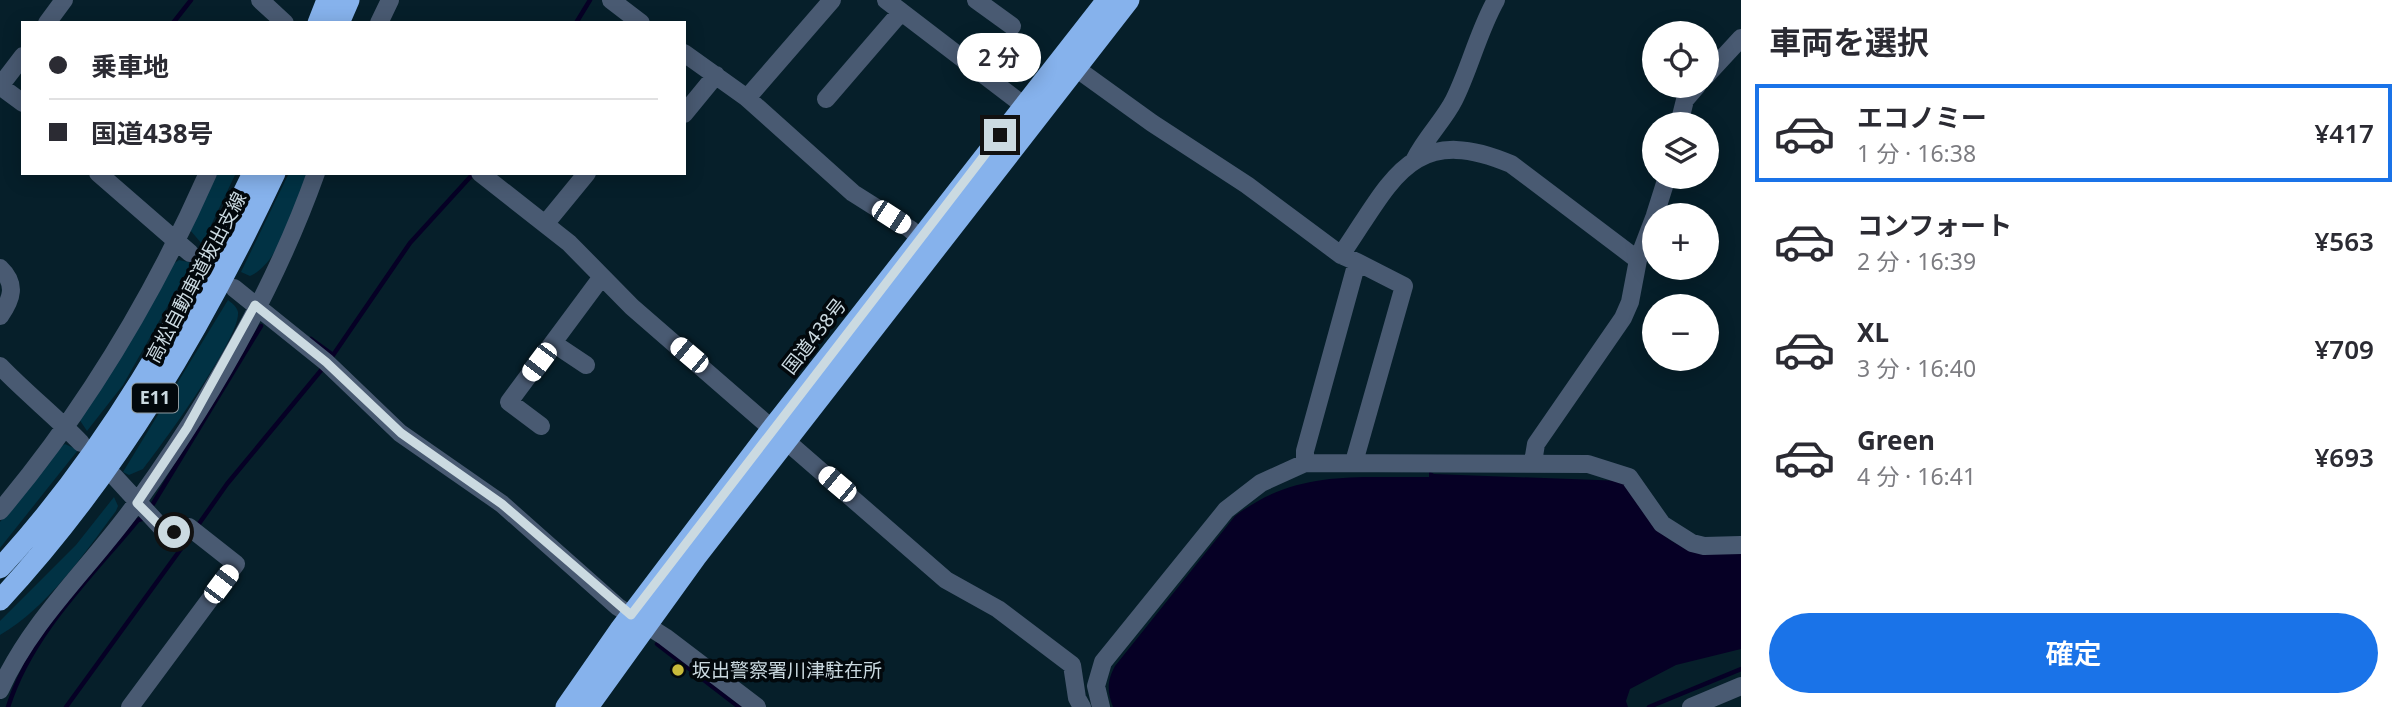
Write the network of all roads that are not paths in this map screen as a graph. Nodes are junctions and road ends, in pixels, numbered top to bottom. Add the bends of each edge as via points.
1 (64, 0) edge
2 (260, 0) edge
3 (327, 0) edge
4 (349, 0) edge
5 (390, 0) edge
6 (611, 0) edge
7 (832, 0) edge
8 (886, 0) edge
9 (1496, 0) edge
10 (979, 1) edge
11 (1110, 5) edge
12 (635, 12) edge
13 (901, 12) junction
14 (281, 15) edge
15 (48, 21) edge
16 (319, 21) edge
17 (340, 21) edge
18 (380, 21) edge
19 (1012, 26) dead end
20 (1741, 38) edge
21 (686, 54) edge
22 (21, 59) edge
23 (1719, 62) edge
24 (1069, 64) junction
25 (716, 75) junction
26 (0, 86) edge
27 (747, 98) junction
28 (826, 99) dead end
29 (21, 102) edge
30 (1031, 111) junction
31 (686, 112) edge
32 (1415, 159) junction
33 (100, 175) edge
34 (207, 175) edge
35 (252, 175) edge
36 (274, 175) edge
37 (315, 175) edge
38 (483, 175) edge
39 (585, 175) edge
40 (546, 223) junction
41 (926, 244) junction
42 (183, 248) junction
43 (1642, 249) edge
44 (1349, 259) junction
45 (1638, 260) junction
46 (0, 268) edge
47 (601, 278) junction
48 (234, 288) dead end
49 (255, 305) junction
50 (0, 316) edge
51 (553, 342) junction
52 (586, 365) dead end
53 (0, 366) edge
54 (541, 426) dead end
55 (66, 428) junction
56 (779, 433) junction
57 (81, 443) dead end
58 (1354, 462) junction
59 (1533, 462) junction
60 (1305, 463) junction
61 (114, 476) dead end
62 (137, 503) junction
63 (0, 511) edge
64 (1741, 545) edge
65 (0, 568) edge
66 (0, 600) edge
67 (638, 620) junction
68 (1741, 686) edge
69 (0, 690) edge
70 (130, 707) edge
71 (566, 707) edge
72 (588, 707) edge
73 (757, 707) edge
74 (1082, 707) edge
75 (1101, 707) edge
76 (1691, 707) edge

1 - 15 street
2 - 14 street
3 - 16 highway
4 - 17 highway
5 - 18 street
6 - 12 street
7 - 27 street
8 - 13 street
9 - 32 street via 1453,102
10 - 19 street
11 - 24 highway
13 - 28 street
13 - 30 street
20 - 23 street
21 - 25 street
22 - 26 street
24 - 30 highway
24 - 44 street
25 - 27 street
25 - 31 street
26 - 29 street
27 - 41 street via 853,192
30 - 41 highway
32 - 44 street via 1402,168
32 - 45 street via 1438,150 1464,150 1511,164
33 - 42 street
34 - 42 street
35 - 65 highway, 高松自動車道坂出支線 / E11 via 195,287 114,423 53,507
36 - 66 highway, 高松自動車道坂出支線 / E11 via 212,299 123,448 67,523
37 - 49 street via 293,232
38 - 40 street
39 - 40 street
40 - 47 street
41 - 56 highway
42 - 55 street
43 - 45 street
44 - 58 street via 1404,286
44 - 60 street
45 - 59 street via 1623,318 1536,443
46 - 50 street via 12,293
47 - 51 street
47 - 56 street
48 - 49 street
49 - 62 street via 187,428
49 - 67 street via 328,363 401,433 502,504
51 - 52 street
51 - 54 street via 509,402
53 - 55 street
55 - 57 street
55 - 63 street
56 - 67 highway
56 - 74 street via 946,580 998,609 1072,664
58 - 59 street
58 - 60 street
59 - 64 street via 1588,464 1622,475 1668,530 1704,546
60 - 75 street via 1261,483 1226,510 1108,653 1097,678
61 - 62 street
62 - 69 street via 34,627
62 - 70 street via 168,532 189,527 236,564
67 - 71 highway
67 - 72 highway
67 - 73 street
68 - 76 street

